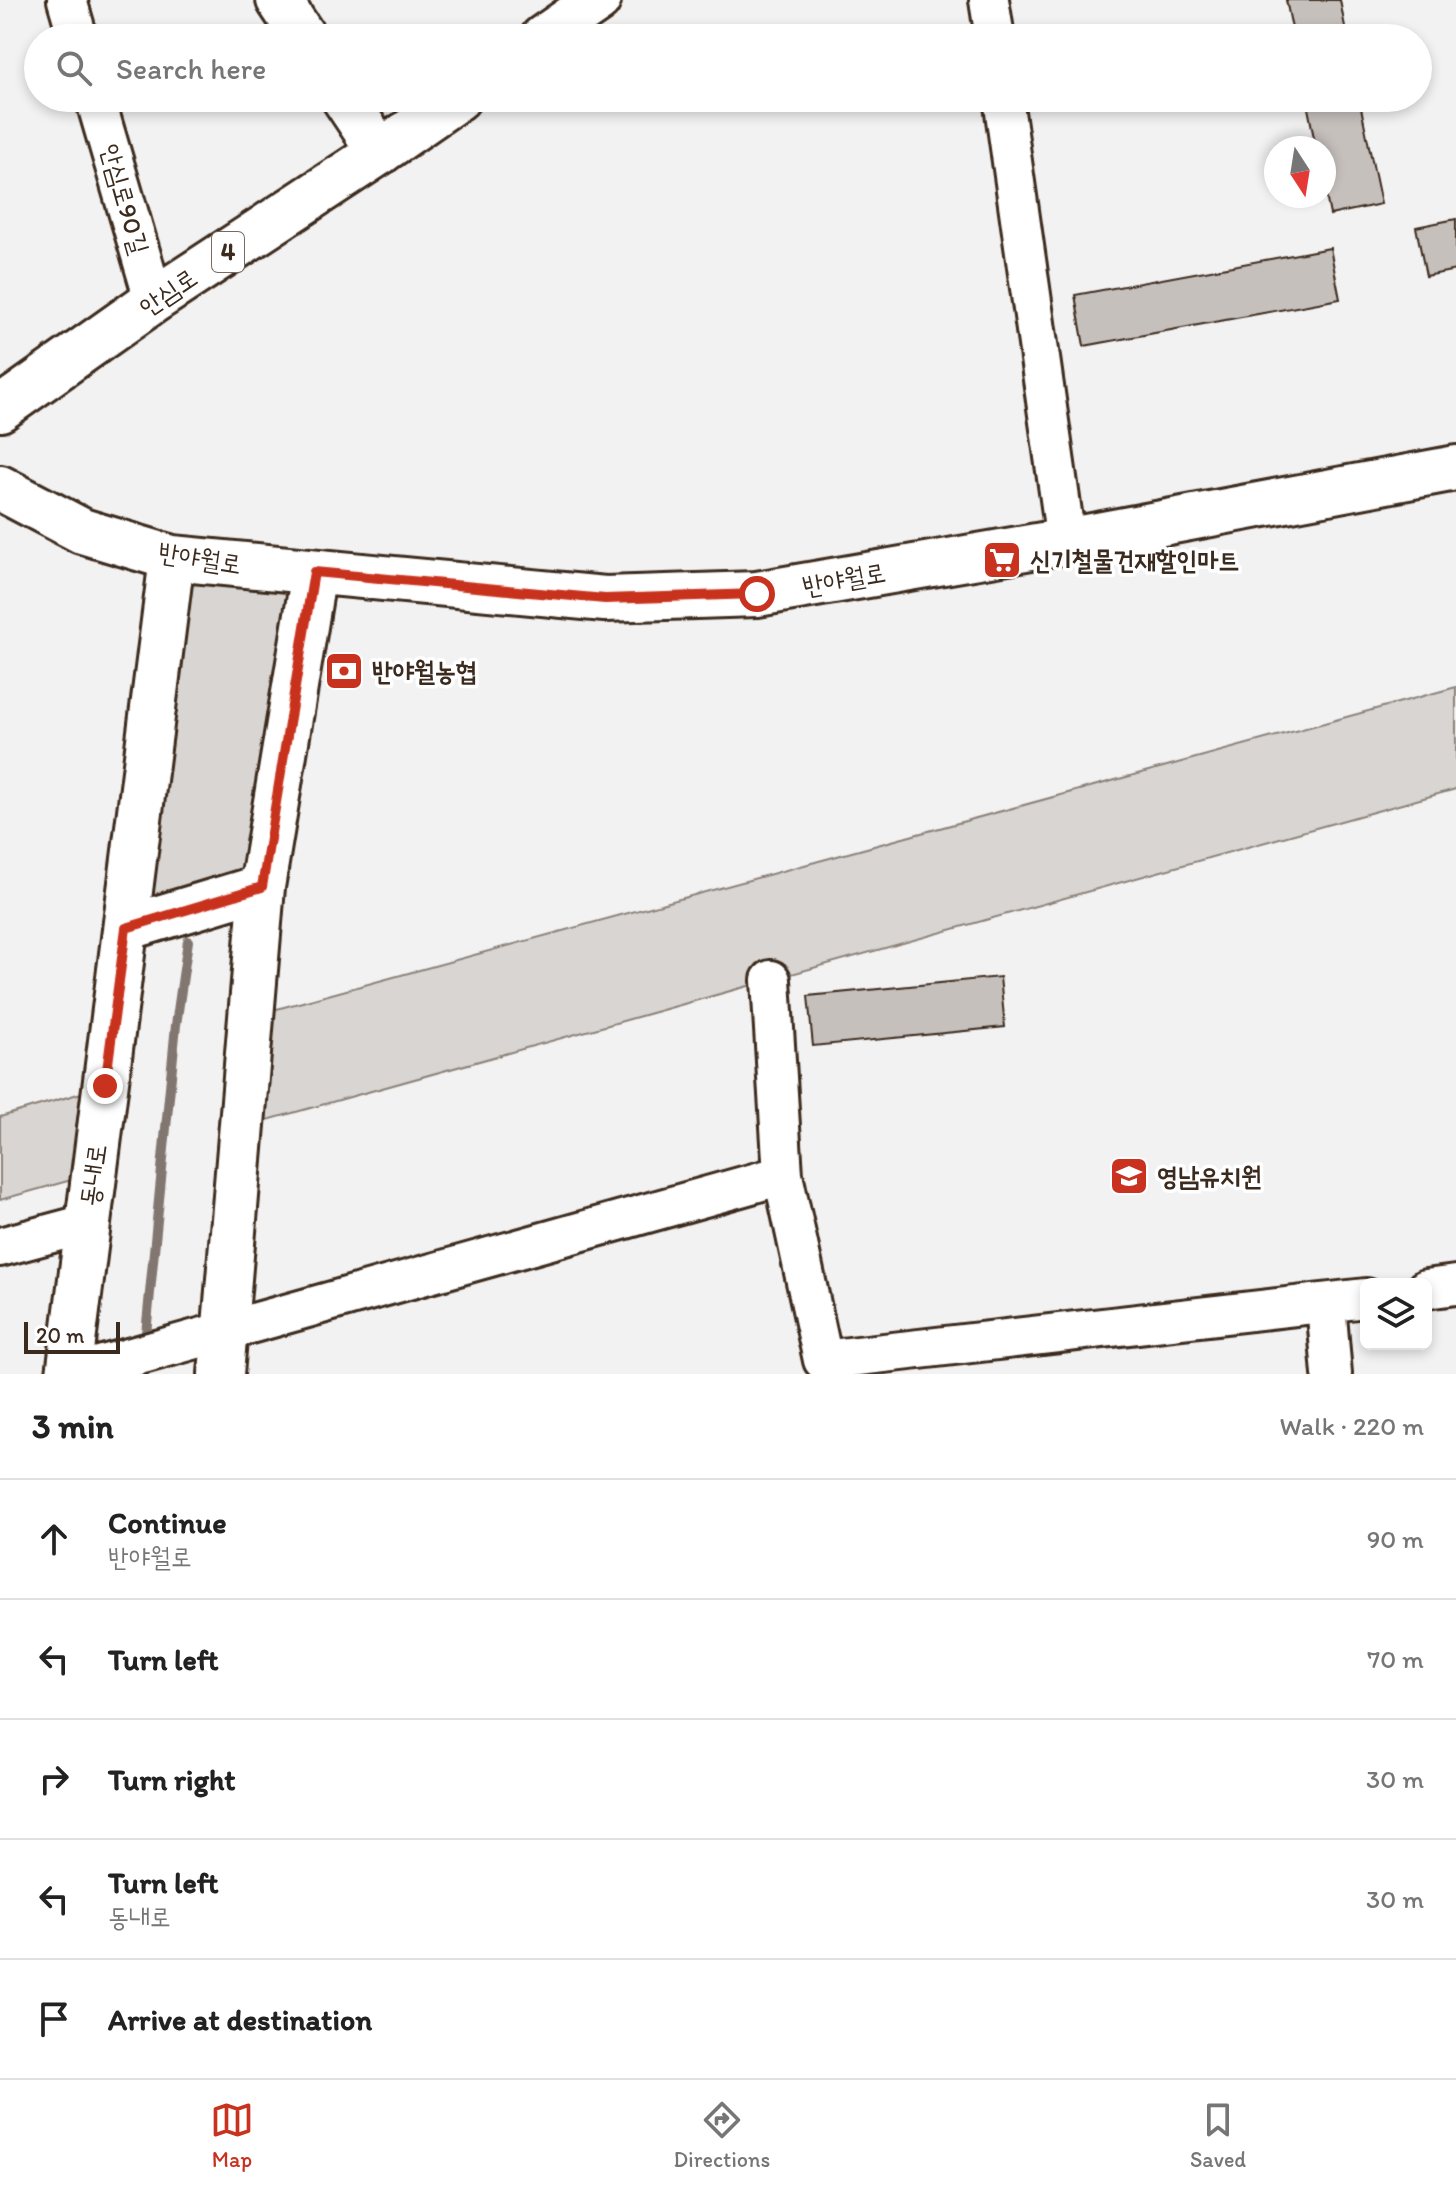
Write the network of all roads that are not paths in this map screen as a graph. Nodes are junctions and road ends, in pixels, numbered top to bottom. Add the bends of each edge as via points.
1 (67, 0) edge
2 (279, 0) edge
3 (598, 0) edge
4 (989, 0) edge
5 (74, 24) edge
6 (295, 24) edge
7 (563, 24) edge
8 (993, 24) edge
9 (99, 112) edge
10 (353, 112) edge
11 (438, 112) edge
12 (1005, 112) edge
13 (380, 152) junction
14 (154, 300) junction
15 (0, 409) edge
16 (1456, 468) edge
17 (0, 488) edge
18 (1066, 541) junction
19 (172, 558) junction
20 (314, 572) junction
21 (262, 887) junction
22 (126, 928) junction
23 (771, 980) dead end
24 (783, 1175) junction
25 (86, 1224) junction
26 (0, 1247) edge
27 (1456, 1285) edge
28 (1432, 1288) edge
29 (1360, 1299) edge
30 (1326, 1304) junction
31 (225, 1331) junction
32 (823, 1367) edge
33 (70, 1374) edge
34 (221, 1374) edge
35 (1332, 1374) edge

1 - 5 street
2 - 6 main road
3 - 7 main road
4 - 8 street
9 - 14 street, 안심로90길
10 - 13 main road
11 - 13 main road, 안심로 / 4
12 - 18 street
13 - 14 main road, 안심로 / 4
14 - 15 main road, 안심로 / 4
16 - 18 main road, 반야월로
17 - 19 main road, 반야월로 via 82,531
18 - 20 main road, 반야월로 via 757,594 605,599
19 - 20 main road, 반야월로
19 - 22 main road, 동내로
20 - 21 main road
21 - 22 main road
21 - 31 main road
22 - 25 main road, 동내로
23 - 24 street
24 - 31 street
24 - 32 street
25 - 26 street
25 - 33 main road, 동내로
27 - 28 street
29 - 30 street
30 - 32 street
30 - 35 street
31 - 33 street
31 - 34 main road

